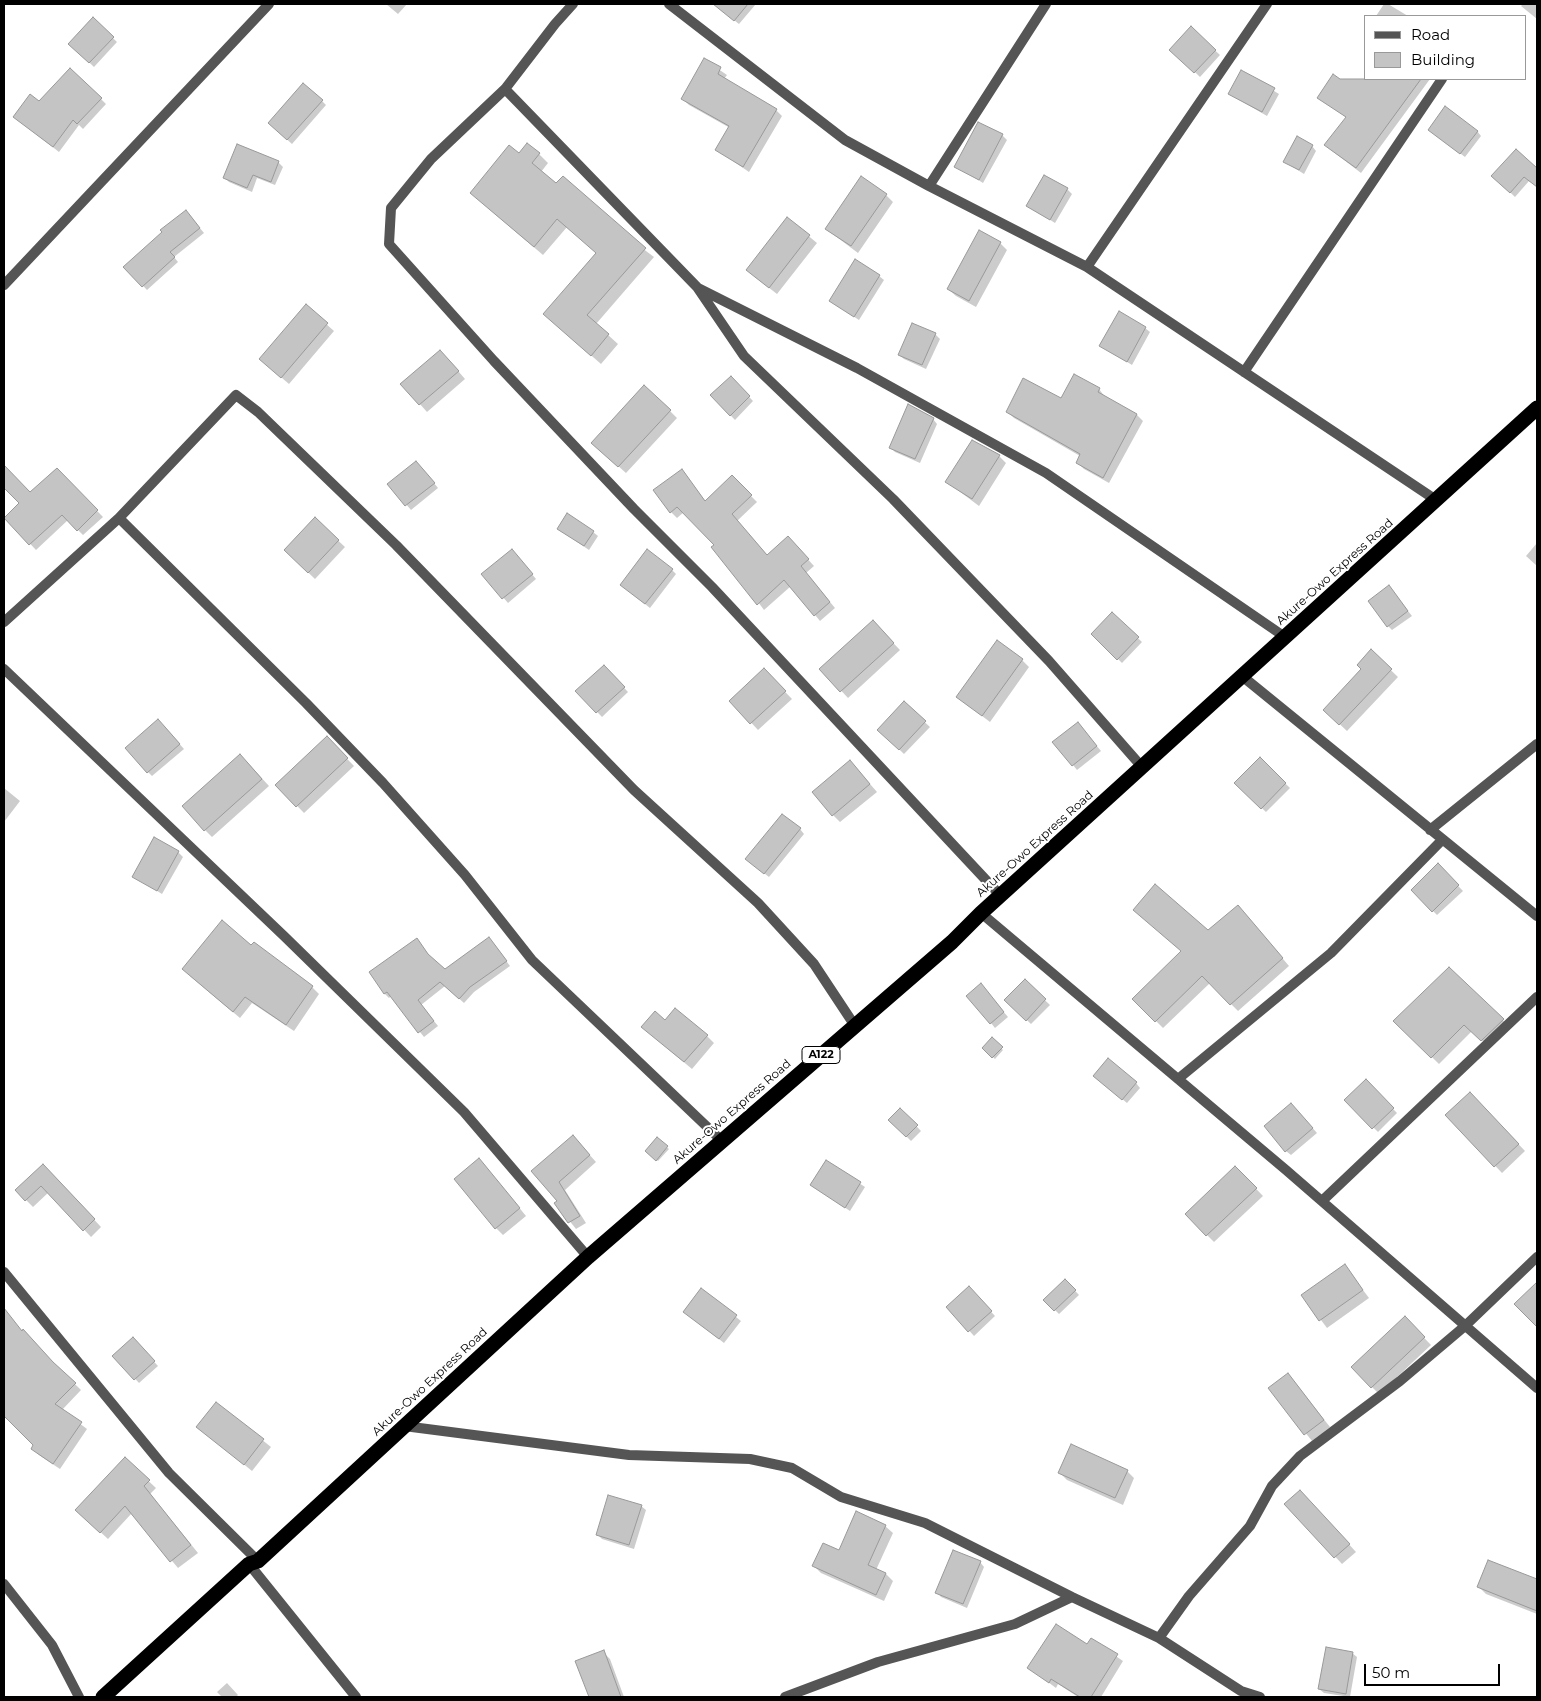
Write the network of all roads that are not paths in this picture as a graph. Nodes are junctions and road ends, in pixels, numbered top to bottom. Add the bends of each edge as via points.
1 (269, 4) edge
2 (573, 4) edge
3 (669, 4) edge
4 (1046, 4) edge
5 (1267, 4) edge
6 (1441, 80) edge
7 (505, 89) junction
8 (929, 186) junction
9 (1087, 267) junction
10 (4, 285) edge
11 (697, 287) junction
12 (1244, 372) junction
13 (1537, 408) edge
14 (1436, 500) junction
15 (119, 518) junction
16 (4, 622) edge
17 (1285, 637) junction
18 (4, 669) edge
19 (1242, 676) junction
20 (1537, 744) edge
21 (1142, 767) junction
22 (1430, 830) junction
23 (1442, 840) junction
24 (1000, 896) junction
25 (981, 913) junction
26 (1537, 916) edge
27 (1537, 997) edge
28 (855, 1026) junction
29 (1178, 1079) junction
30 (722, 1141) junction
31 (1322, 1201) junction
32 (588, 1257) junction
33 (1537, 1257) edge
34 (4, 1272) edge
35 (1465, 1326) junction
36 (1537, 1388) edge
37 (404, 1426) junction
38 (254, 1563) junction
39 (4, 1584) edge
40 (1072, 1597) junction
41 (1159, 1638) junction
42 (1241, 1691) junction
43 (80, 1697) edge
44 (103, 1697) edge
45 (356, 1697) edge
46 (785, 1697) edge
47 (1231, 1697) edge
48 (1260, 1697) edge

1 - 10 street
2 - 7 street
3 - 8 street via 845,140
4 - 8 street
5 - 9 street
6 - 12 street
7 - 11 street
7 - 24 street via 431,159 391,208 390,244 494,361 712,587
8 - 9 street
9 - 12 street
11 - 17 street via 857,368 1046,473
11 - 21 street via 744,356 893,499 1049,661
12 - 14 street
13 - 14 highway, Akure-Owo Express Road / A122
14 - 17 highway, Akure-Owo Express Road / A122
15 - 16 street
15 - 28 street via 236,395 258,412 396,545 634,790 758,902 814,964
15 - 30 street via 383,783 465,875 532,960
17 - 19 highway, Akure-Owo Express Road / A122
18 - 32 street via 464,1112
19 - 21 highway, Akure-Owo Express Road / A122
19 - 22 street
20 - 22 street
21 - 24 highway, Akure-Owo Express Road / A122
22 - 23 street
23 - 26 street
23 - 29 street via 1331,953
24 - 25 highway, Akure-Owo Express Road / A122
25 - 28 highway, Akure-Owo Express Road / A122
25 - 29 street
27 - 31 street
28 - 30 highway, Akure-Owo Express Road / A122
29 - 31 street
30 - 32 highway, Akure-Owo Express Road / A122
31 - 35 street
32 - 37 highway, Akure-Owo Express Road / A122
33 - 35 street
34 - 38 street via 168,1473
35 - 36 street
35 - 41 street via 1400,1381 1300,1456 1272,1486 1250,1526 1189,1596
37 - 38 highway, Akure-Owo Express Road / A122
37 - 40 street via 629,1454 750,1459 792,1468 841,1497 925,1523
38 - 44 highway, Akure-Owo Express Road / A122
38 - 45 street
39 - 43 street via 52,1645
40 - 41 street
40 - 46 street via 1015,1624 878,1662
41 - 42 street
42 - 47 street
42 - 48 street

